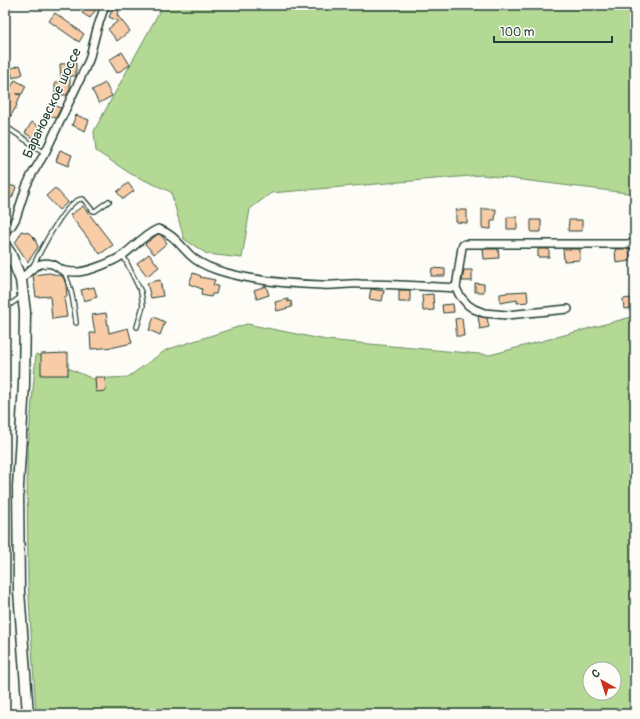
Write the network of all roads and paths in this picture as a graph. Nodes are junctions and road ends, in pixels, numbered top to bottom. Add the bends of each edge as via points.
1 (106, 5) edge
2 (5, 126) edge
3 (44, 153) junction
4 (109, 201) dead end
5 (5, 231) edge
6 (635, 244) edge
7 (5, 246) edge
8 (123, 255) junction
9 (32, 269) junction
10 (64, 271) junction
11 (21, 280) junction
12 (456, 288) junction
13 (23, 295) junction
14 (5, 308) edge
15 (568, 309) dead end
16 (76, 323) dead end
17 (137, 327) dead end
18 (28, 714) edge

1 - 3 street, Барановское шоссе via 96,29 89,60
2 - 3 lane
3 - 5 street, Барановское шоссе via 28,181 16,218
4 - 9 lane via 93,211 83,198 75,201 47,238
6 - 12 street via 465,244 462,246
7 - 11 main road
8 - 10 street via 97,267 78,272
8 - 12 street via 158,229 165,231 192,257 214,270 261,281
8 - 17 lane via 141,292 143,306
9 - 10 street via 38,265 52,264
9 - 11 street
10 - 16 lane via 69,282
11 - 13 main road
12 - 15 street via 468,305 484,313 507,315
13 - 14 lane
13 - 18 main road via 24,384 18,509 19,591

